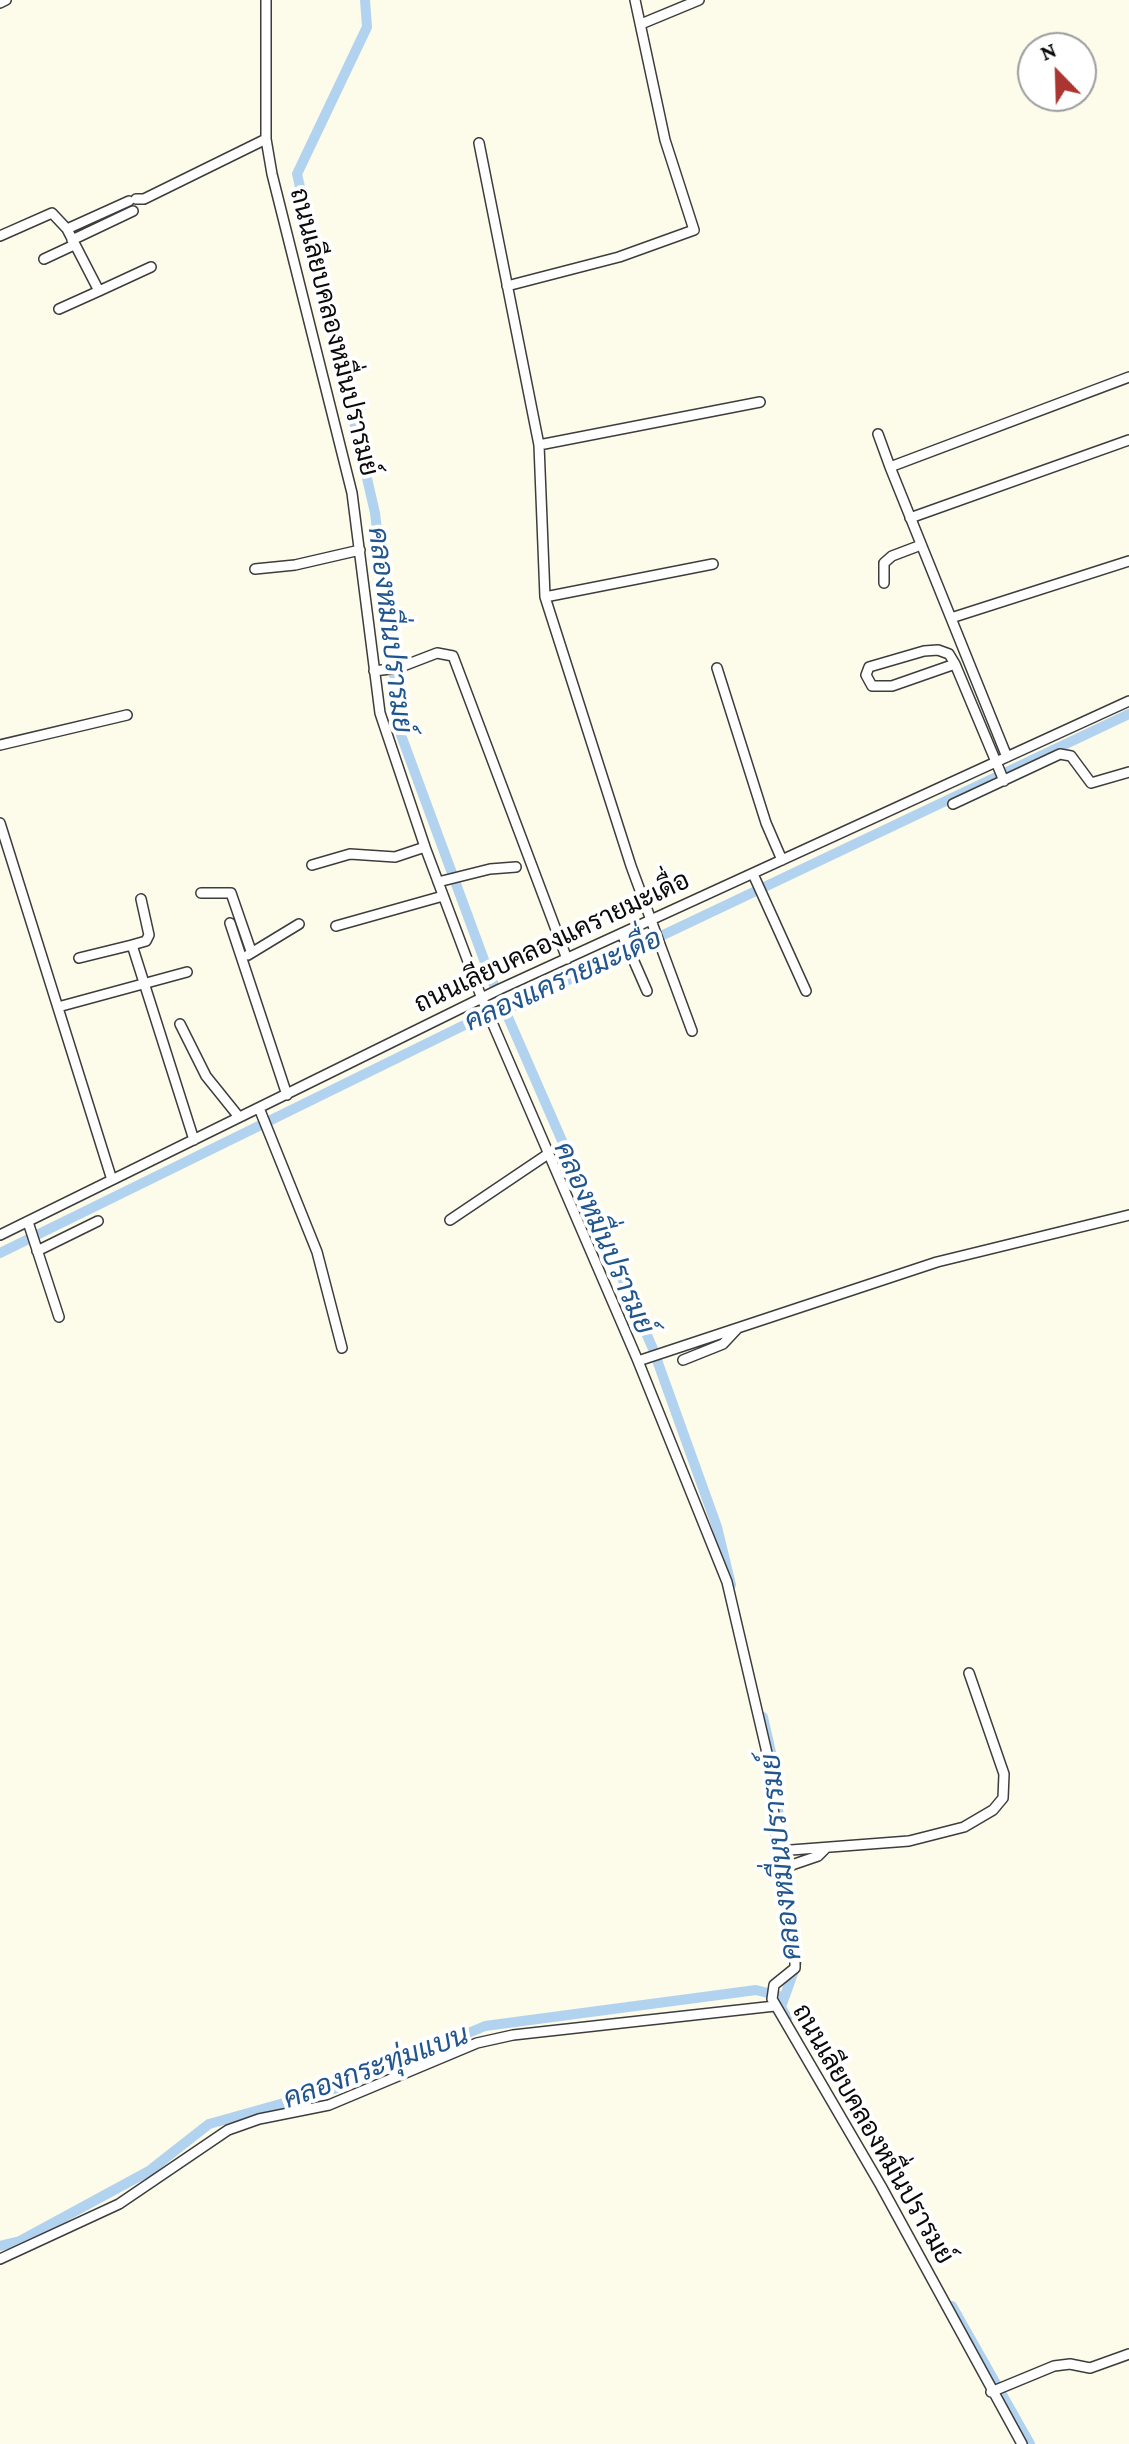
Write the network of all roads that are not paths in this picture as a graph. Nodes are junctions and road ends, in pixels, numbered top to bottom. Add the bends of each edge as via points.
1 (6, 0) edge
2 (266, 0) edge
3 (635, 0) edge
4 (699, 0) edge
5 (0, 3) edge
6 (641, 24) junction
7 (266, 139) junction
8 (479, 143) dead end
9 (133, 205) junction
10 (67, 229) junction
11 (0, 236) edge
12 (73, 242) junction
13 (44, 259) dead end
14 (151, 267) dead end
15 (507, 286) junction
16 (99, 291) junction
17 (59, 309) dead end
18 (1129, 377) edge
19 (760, 402) dead end
20 (878, 434) dead end
21 (1129, 440) edge
22 (539, 445) junction
23 (890, 467) junction
24 (910, 518) junction
25 (921, 545) junction
26 (360, 550) junction
27 (1129, 561) edge
28 (713, 564) dead end
29 (255, 569) dead end
30 (884, 583) dead end
31 (545, 597) junction
32 (951, 618) junction
33 (915, 654) junction
34 (955, 664) junction
35 (717, 668) dead end
36 (374, 671) junction
37 (923, 675) junction
38 (1129, 701) edge
39 (127, 715) dead end
40 (0, 745) edge
41 (1007, 757) junction
42 (1000, 771) junction
43 (1129, 772) edge
44 (953, 804) dead end
45 (0, 823) edge
46 (425, 847) junction
47 (782, 860) junction
48 (312, 865) dead end
49 (516, 867) dead end
50 (438, 882) junction
51 (757, 882) junction
52 (201, 893) dead end
53 (443, 896) junction
54 (141, 899) dead end
55 (650, 920) junction
56 (230, 923) dead end
57 (299, 924) dead end
58 (336, 926) dead end
59 (626, 941) junction
60 (132, 945) junction
61 (251, 951) junction
62 (79, 958) dead end
63 (242, 959) junction
64 (567, 959) junction
65 (187, 972) dead end
66 (143, 984) junction
67 (647, 991) dead end
68 (806, 991) dead end
69 (490, 997) junction
70 (58, 1007) junction
71 (180, 1024) dead end
72 (692, 1031) dead end
73 (287, 1095) junction
74 (239, 1117) junction
75 (263, 1117) junction
76 (194, 1140) junction
77 (548, 1154) junction
78 (112, 1180) junction
79 (1129, 1215) edge
80 (450, 1220) dead end
81 (98, 1221) dead end
82 (28, 1222) junction
83 (0, 1235) edge
84 (34, 1242) junction
85 (59, 1317) dead end
86 (737, 1329) junction
87 (342, 1348) dead end
88 (645, 1358) junction
89 (683, 1360) dead end
90 (969, 1673) dead end
91 (826, 1848) junction
92 (785, 1851) junction
93 (783, 1868) junction
94 (773, 1999) junction
95 (0, 2259) edge
96 (1129, 2354) edge
97 (994, 2390) junction
98 (1022, 2444) edge

1 - 5 street
2 - 7 street, ถนนเลียบคลองหมื่นปรารมย์
3 - 6 street
4 - 6 street
6 - 15 street via 665,140 694,230 619,257
7 - 9 street
7 - 26 street, ถนนเลียบคลองหมื่นปรารมย์ via 333,408
8 - 15 street
9 - 10 street
9 - 12 street
10 - 11 street via 52,213
10 - 12 street
12 - 13 street
12 - 16 street
14 - 16 street
15 - 22 street
16 - 17 street
18 - 23 street
19 - 22 street
20 - 23 street
21 - 24 street
22 - 31 street
23 - 24 street
24 - 25 street
25 - 30 street via 884,563
25 - 32 street
26 - 29 street
26 - 36 street, ถนนเลียบคลองหมื่นปรารมย์
27 - 32 street
28 - 31 street
31 - 55 street
32 - 41 street
33 - 34 street via 938,650
33 - 37 street
33 - 37 street via 869,667 867,683 892,686
34 - 37 street
34 - 42 street
35 - 47 street
36 - 46 street, ถนนเลียบคลองหมื่นปรารมย์ via 387,738
36 - 64 street via 437,653 453,656
38 - 41 street, ถนนเลียบคลองแครายมะเดื่อ
39 - 40 street
41 - 42 street, ถนนเลียบคลองแครายมะเดื่อ
42 - 43 street via 1066,753 1091,783
42 - 44 street
42 - 47 street, ถนนเลียบคลองแครายมะเดื่อ
45 - 70 street
46 - 48 street via 395,857 350,854
46 - 50 street, ถนนเลียบคลองหมื่นปรารมย์
47 - 51 street, ถนนเลียบคลองแครายมะเดื่อ
49 - 50 street
50 - 53 street, ถนนเลียบคลองหมื่นปรารมย์
51 - 55 street, ถนนเลียบคลองแครายมะเดื่อ
51 - 68 street
52 - 61 street via 231,893
53 - 58 street
53 - 69 street, ถนนเลียบคลองหมื่นปรารมย์
54 - 60 street via 149,935
55 - 59 street, ถนนเลียบคลองแครายมะเดื่อ
55 - 72 street
56 - 63 street
57 - 61 street
59 - 64 street, ถนนเลียบคลองแครายมะเดื่อ
59 - 67 street
60 - 62 street
60 - 66 street
61 - 63 street
63 - 73 street
64 - 69 street, ถนนเลียบคลองแครายมะเดื่อ
65 - 66 street
66 - 70 street
66 - 76 street
69 - 73 street, ถนนเลียบคลองแครายมะเดื่อ
69 - 77 street, ถนนเลียบคลองหมื่นปรารมย์ via 490,1018
70 - 78 street
71 - 74 street via 206,1076
73 - 75 street, ถนนเลียบคลองแครายมะเดื่อ
74 - 75 street, ถนนเลียบคลองแครายมะเดื่อ
74 - 76 street, ถนนเลียบคลองแครายมะเดื่อ
75 - 87 street via 317,1252
76 - 78 street, ถนนเลียบคลองแครายมะเดื่อ
77 - 80 street
77 - 88 street, ถนนเลียบคลองหมื่นปรารมย์
78 - 82 street, ถนนเลียบคลองแครายมะเดื่อ
79 - 86 street via 937,1262
81 - 84 street
82 - 83 street, ถนนเลียบคลองแครายมะเดื่อ
82 - 84 street
84 - 85 street
86 - 88 street
86 - 89 street via 723,1344
88 - 92 street, ถนนเลียบคลองหมื่นปรารมย์ via 727,1582
90 - 91 street via 1004,1774 1000,1803 948,1833 885,1845
91 - 92 street
91 - 93 street
92 - 93 street, ถนนเลียบคลองหมื่นปรารมย์
93 - 94 street, ถนนเลียบคลองหมื่นปรารมย์ via 796,1964
94 - 95 street via 477,2043 329,2105 220,2133 119,2204
94 - 97 street, ถนนเลียบคลองหมื่นปรารมย์
96 - 97 street via 1098,2366 1054,2366
97 - 98 street, ถนนเลียบคลองหมื่นปรารมย์

